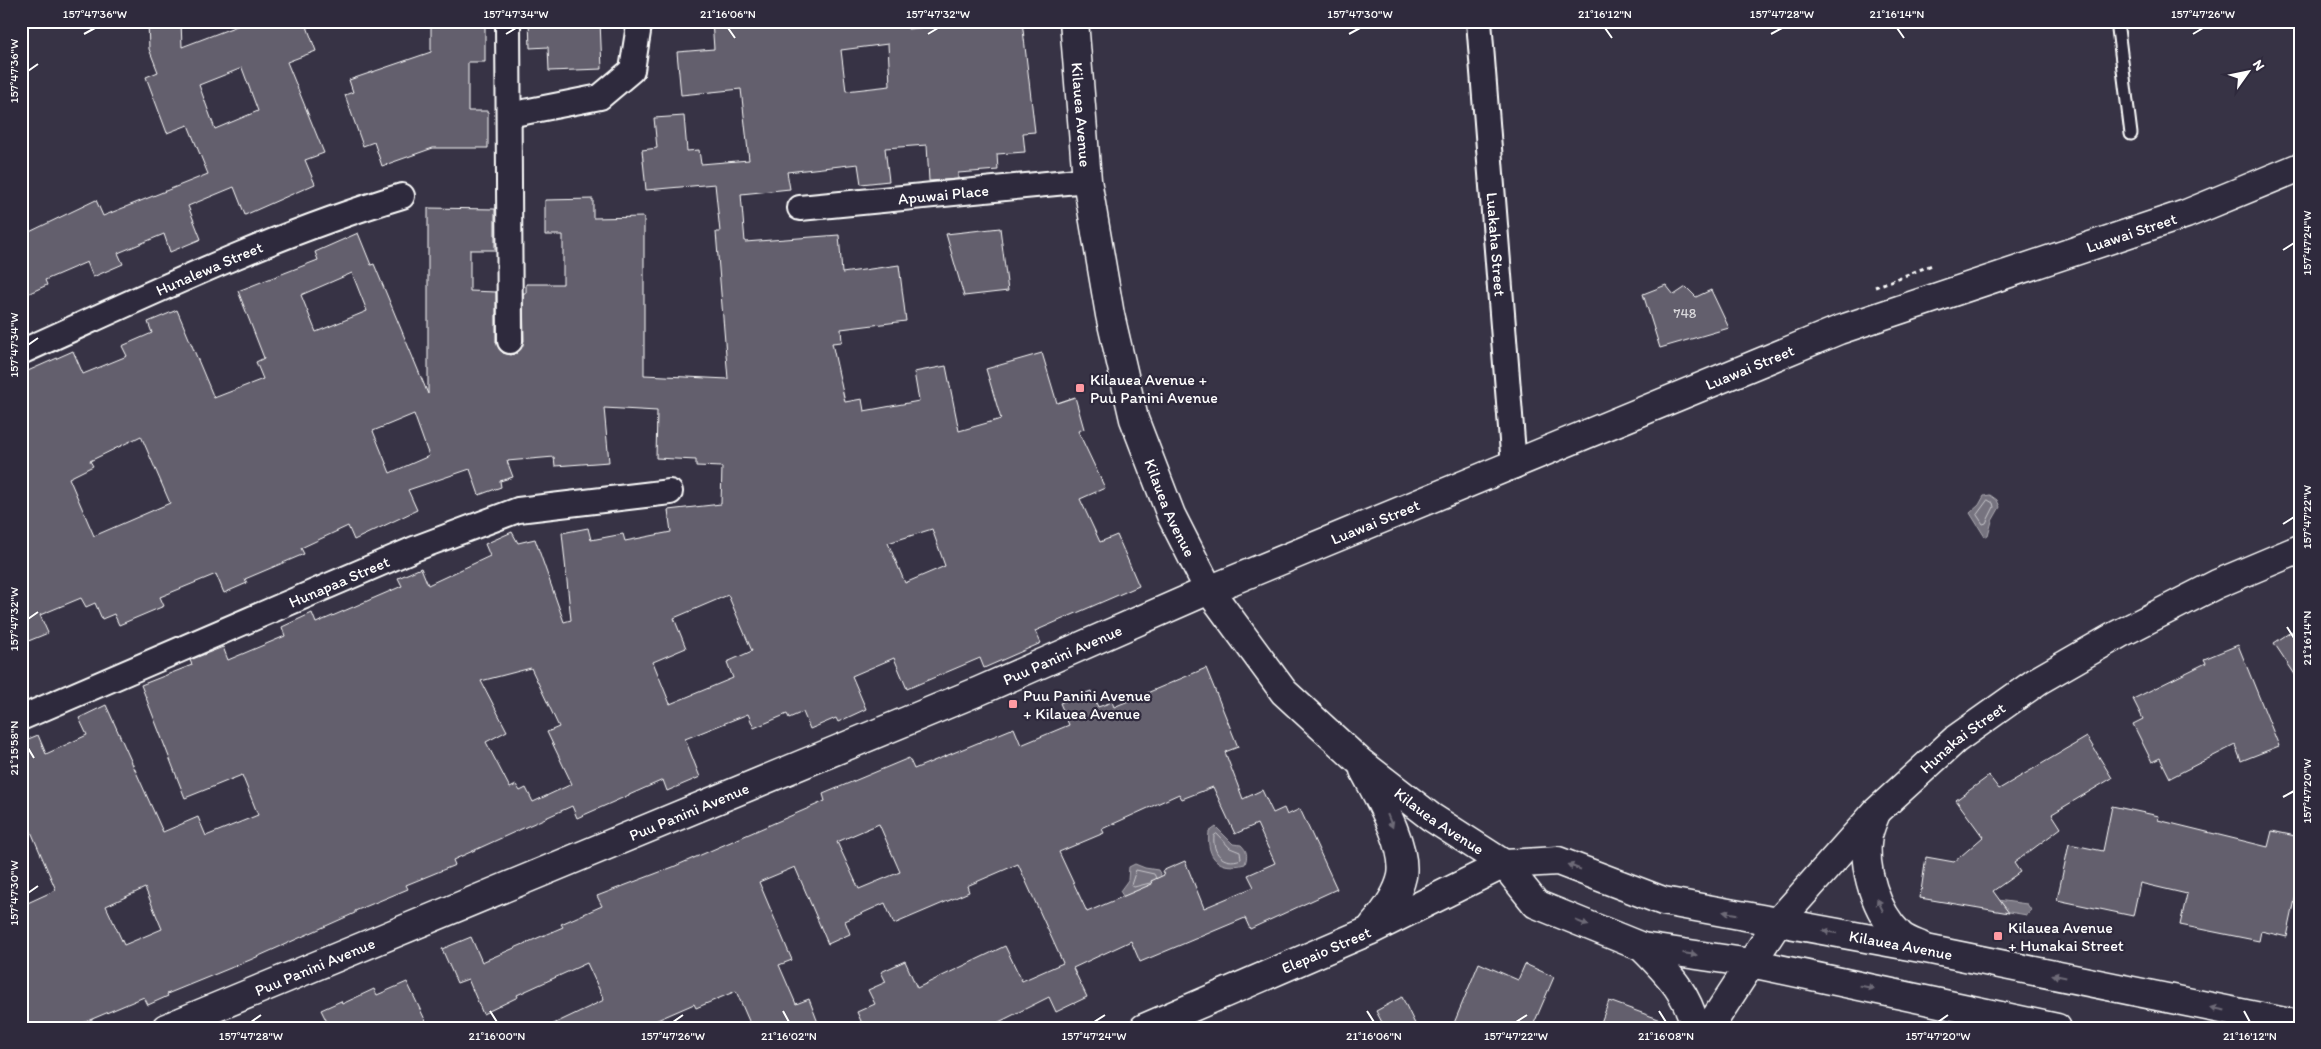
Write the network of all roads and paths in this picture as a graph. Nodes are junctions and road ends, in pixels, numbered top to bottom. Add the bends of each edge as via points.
1 (508, 21) edge
2 (637, 21) edge
3 (1074, 21) edge
4 (1479, 21) edge
5 (2118, 21) edge
6 (508, 115) junction
7 (2131, 134) dead end
8 (2300, 166) edge
9 (1087, 180) junction
10 (402, 196) dead end
11 (800, 208) dead end
12 (1932, 265) dead end
13 (1869, 289) dead end
14 (510, 341) dead end
15 (21, 352) edge
16 (1514, 466) junction
17 (670, 492) dead end
18 (2300, 549) edge
19 (1209, 590) junction
20 (21, 718) edge
21 (1360, 762) junction
22 (1876, 812) junction
23 (1504, 864) junction
24 (1778, 922) junction
25 (1369, 931) junction
26 (1642, 947) junction
27 (1926, 949) junction
28 (1751, 962) junction
29 (2300, 1025) edge
30 (166, 1028) edge
31 (1144, 1028) edge
32 (1696, 1028) edge
33 (1709, 1028) edge
34 (2057, 1028) edge

1 - 6 street
2 - 6 street via 632,70 600,97
3 - 9 street, Kilauea Avenue
4 - 16 street, Luakaha Street
5 - 7 lane
6 - 14 street
8 - 16 street, Luawai Street via 2186,214 1839,330
9 - 11 street, Apuwai Place
9 - 19 street, Kilauea Avenue via 1110,314 1134,419 1172,515
10 - 15 street, Hunalewa Street via 292,235
12 - 13 path
16 - 19 street, Luawai Street
17 - 20 street, Hunapaa Street via 518,510 414,548
18 - 22 street, Hunakai Street via 2217,584 2119,634 2039,680 1956,739
19 - 21 street, Kilauea Avenue via 1284,692
19 - 30 street, Puu Panini Avenue via 979,691
21 - 23 street, Kilauea Avenue via 1431,817
21 -> 25 street via 1398,842 1402,874 1395,897
22 - 24 street, Hunakai Street
27 -> 22 street via 1901,936 1873,890 1868,835
24 -> 23 street, Kilauea Avenue via 1663,901 1558,861
23 - 25 street, Elepaio Street
23 -> 26 street, Kilauea Avenue via 1536,904
27 -> 24 street, Kilauea Avenue
24 - 28 street, Hunakai Street
25 - 31 street, Elepaio Street
26 -> 28 street, Kilauea Avenue
26 - 32 street via 1678,985
29 -> 27 street, Kilauea Avenue
28 - 33 street, Hunakai Street
28 -> 34 street, Kilauea Avenue

